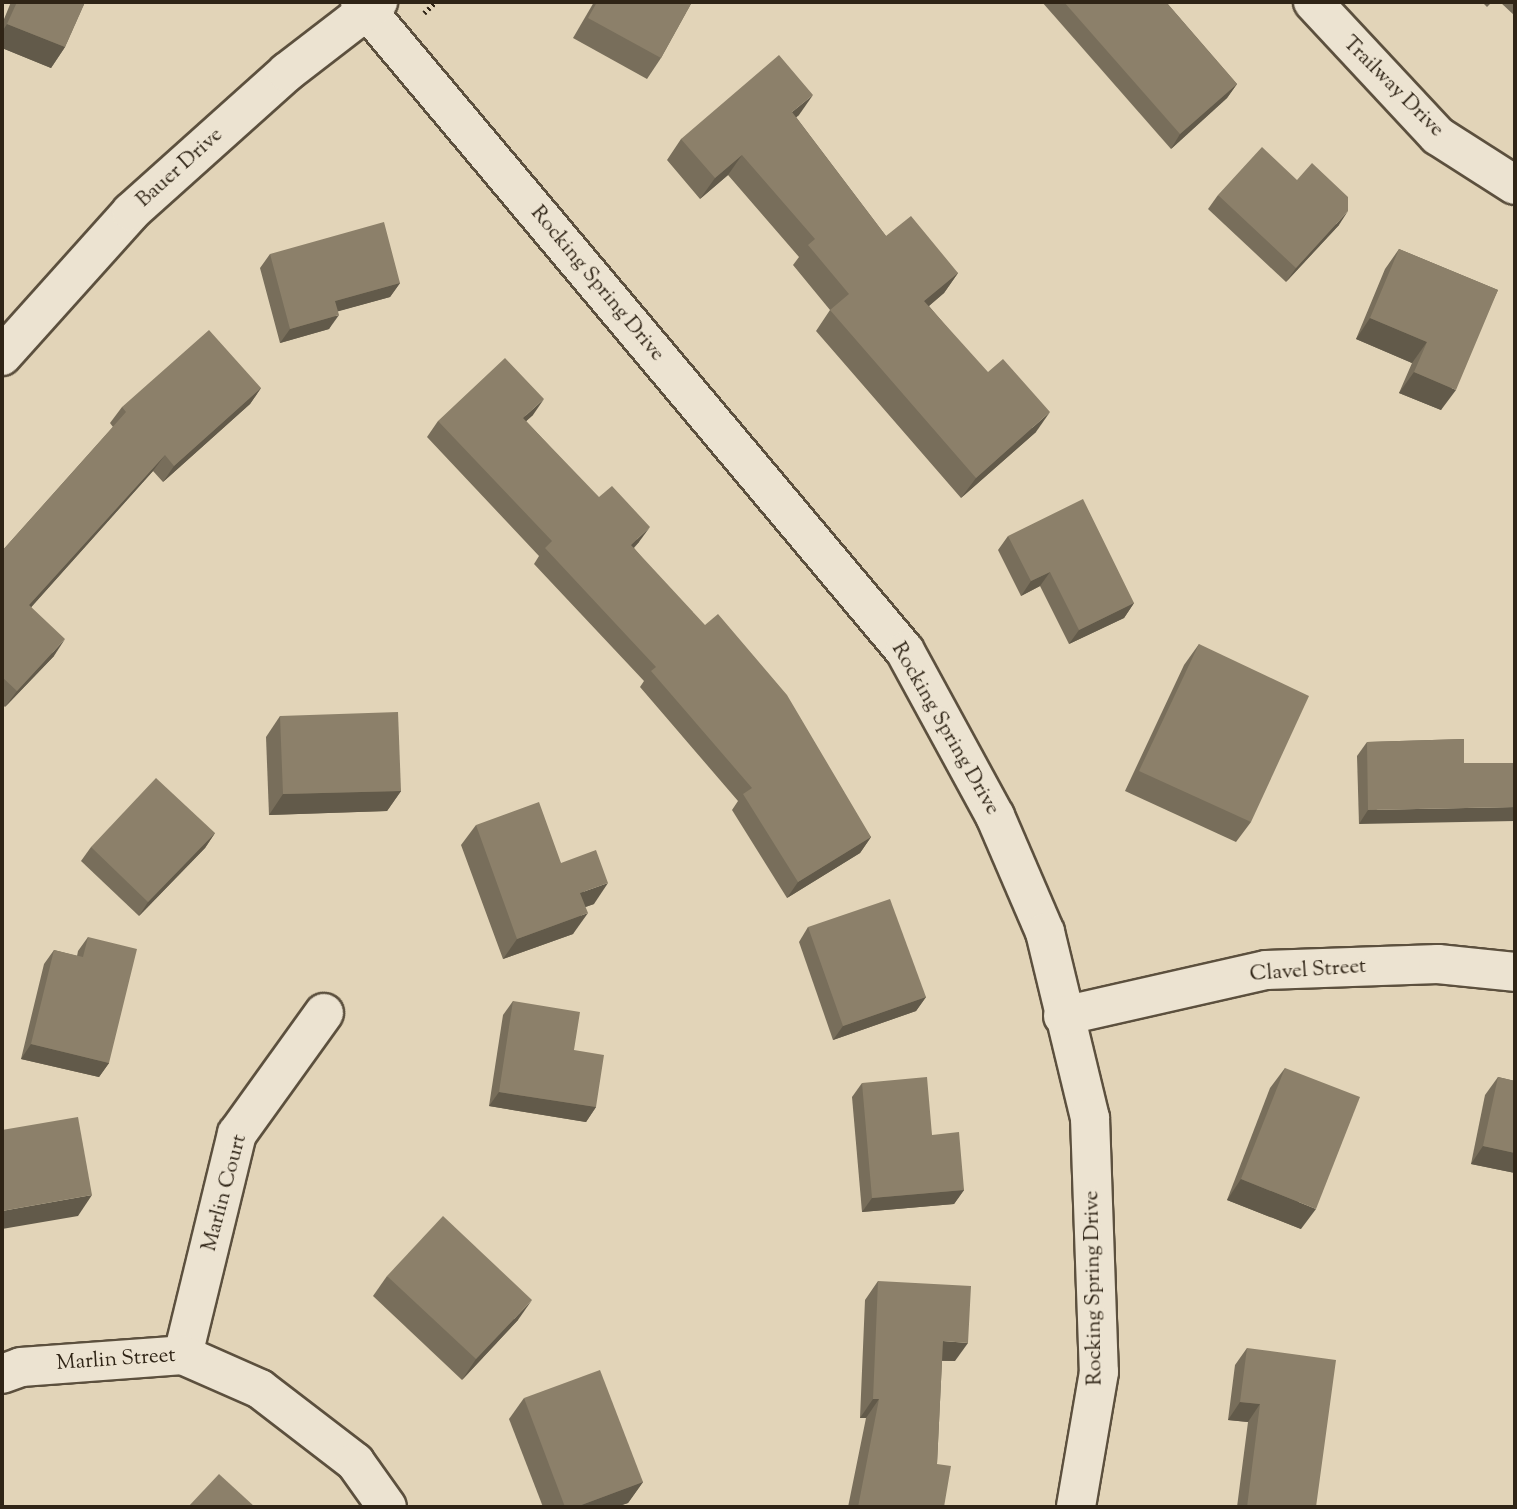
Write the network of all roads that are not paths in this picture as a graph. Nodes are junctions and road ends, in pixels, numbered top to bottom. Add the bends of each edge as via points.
1 (1313, 2) edge
2 (369, 5) edge
3 (1515, 185) edge
4 (2, 356) edge
5 (1515, 972) edge
6 (324, 1013) dead end
7 (1063, 1016) junction
8 (184, 1354) junction
9 (2, 1374) edge
10 (387, 1507) edge
11 (1076, 1507) edge

1 - 3 street, Trailway Drive via 1438,136
2 - 4 street, Bauer Drive via 131,212
2 - 7 street, Rocking Spring Drive via 905,651 1018,868 1045,932
5 - 7 street, Clavel Street via 1438,964 1266,970
6 - 8 street, Marlin Court via 237,1134
7 - 11 street, Rocking Spring Drive via 1090,1118 1099,1372
8 - 9 street, Marlin Street via 21,1367
8 - 10 street, Marlin Street via 260,1390 355,1462

